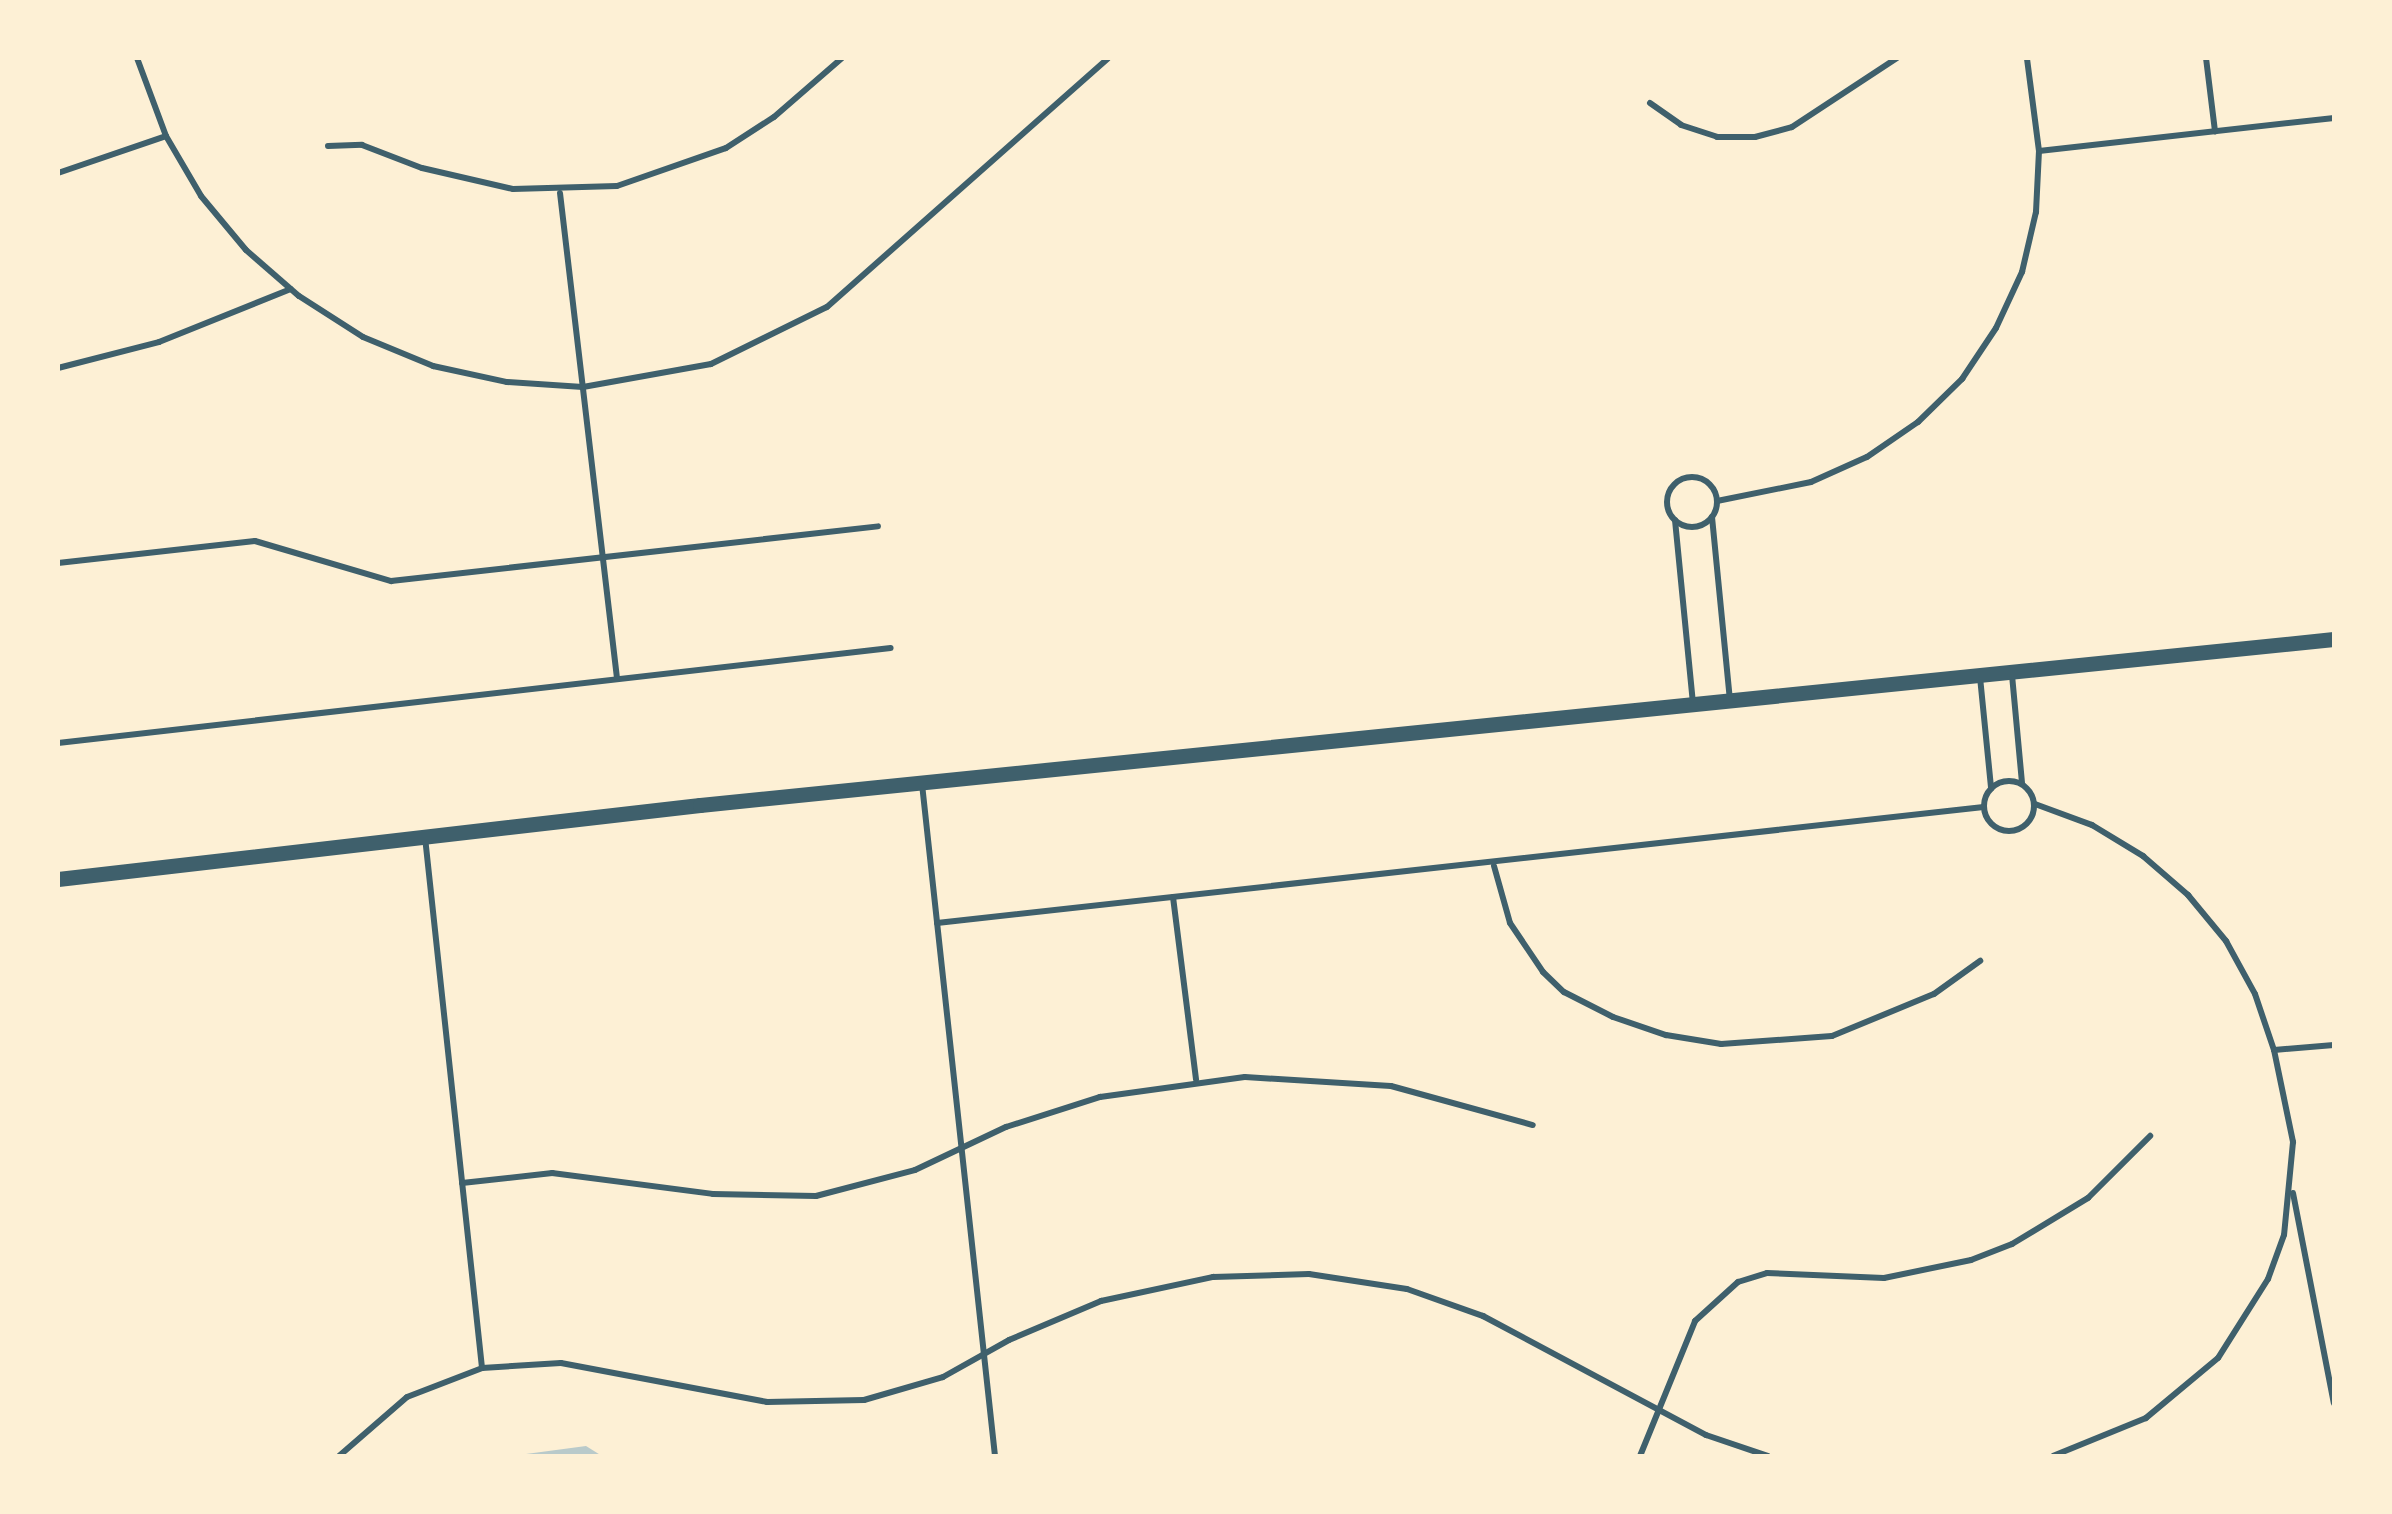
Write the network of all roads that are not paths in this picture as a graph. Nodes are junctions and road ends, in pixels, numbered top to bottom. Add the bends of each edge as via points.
1 (137, 58) edge
2 (842, 58) edge
3 (1108, 58) edge
4 (1897, 58) edge
5 (2026, 58) edge
6 (2206, 58) edge
7 (1650, 103) dead end
8 (2334, 118) edge
9 (2214, 131) junction
10 (166, 136) junction
11 (328, 146) dead end
12 (2039, 151) junction
13 (58, 173) edge
14 (560, 193) junction
15 (291, 289) junction
16 (58, 368) edge
17 (583, 387) junction
18 (1717, 501) junction
19 (1712, 516) junction
20 (1675, 520) junction
21 (878, 526) dead end
22 (603, 557) junction
23 (58, 563) edge
24 (2334, 639) edge
25 (892, 648) dead end
26 (2012, 672) junction
27 (1980, 676) junction
28 (617, 679) junction
29 (1730, 701) junction
30 (1693, 705) junction
31 (58, 743) edge
32 (922, 783) junction
33 (2022, 784) junction
34 (1991, 788) junction
35 (2035, 804) junction
36 (1984, 807) junction
37 (424, 837) junction
38 (1494, 866) junction
39 (58, 878) edge
40 (1173, 898) junction
41 (937, 923) junction
42 (1980, 961) dead end
43 (2334, 1045) edge
44 (2274, 1050) junction
45 (1196, 1080) junction
46 (1533, 1125) dead end
47 (2150, 1136) dead end
48 (961, 1147) junction
49 (462, 1183) junction
50 (2292, 1189) junction
51 (984, 1357) junction
52 (482, 1368) junction
53 (2334, 1403) edge
54 (1655, 1409) junction
55 (340, 1456) edge
56 (995, 1456) edge
57 (1640, 1456) edge
58 (1768, 1456) edge
59 (2052, 1456) edge

1 - 10 lane
2 - 14 lane via 774,118 726,148 673,172
3 - 17 lane via 827,307 710,364
4 - 7 lane via 1822,110 1755,138 1717,137 1681,125
5 - 12 lane
6 - 9 lane
8 - 9 lane
9 - 12 lane
10 - 13 lane
10 - 15 lane via 246,250
11 - 14 lane via 362,145 467,181
12 - 18 lane via 2036,212 2022,272 1962,378 1918,422 1868,457 1811,482
14 - 17 lane
15 - 16 lane via 159,342
15 - 17 lane via 363,337 433,366 507,382
17 - 22 lane
18 - 19 lane
18 - 20 lane via 1705,480 1681,479 1667,498
19 - 20 lane via 1698,526
19 - 29 lane
20 - 30 lane
21 - 22 lane
22 - 23 lane via 391,582 254,540
22 - 28 lane
24 - 26 street
25 - 28 lane
26 - 27 street
26 - 33 lane
27 - 29 street
27 - 34 lane
28 - 31 lane
29 - 30 street
30 - 32 street
32 - 37 street
32 - 41 lane
33 - 34 lane
33 - 35 lane
34 - 36 lane
35 - 36 lane via 2024,828 2012,832 1998,830
35 - 44 lane via 2092,825 2188,895 2226,941 2255,994
36 - 38 lane
37 - 39 street
37 - 49 lane
38 - 40 lane
38 - 42 lane via 1510,923 1543,972 1597,1009 1666,1035 1758,1044 1832,1036 1918,1002
40 - 41 lane
40 - 45 lane
41 - 48 lane
43 - 44 lane
44 - 50 lane via 2294,1142
45 - 46 lane via 1294,1076 1375,1084
45 - 48 lane via 1100,1097
47 - 54 lane via 2088,1198 1971,1260 1884,1278 1767,1273 1738,1282 1694,1320
48 - 49 lane via 899,1176 816,1196 713,1194 552,1173
48 - 51 lane
49 - 52 lane
50 - 53 lane
50 - 59 lane via 2268,1279 2218,1358 2146,1418
51 - 52 lane via 944,1378 864,1400 767,1402 561,1363
51 - 54 lane via 1101,1301 1213,1277 1309,1274 1407,1289 1483,1316
51 - 56 lane
52 - 55 lane via 407,1397
54 - 57 lane
54 - 58 lane

